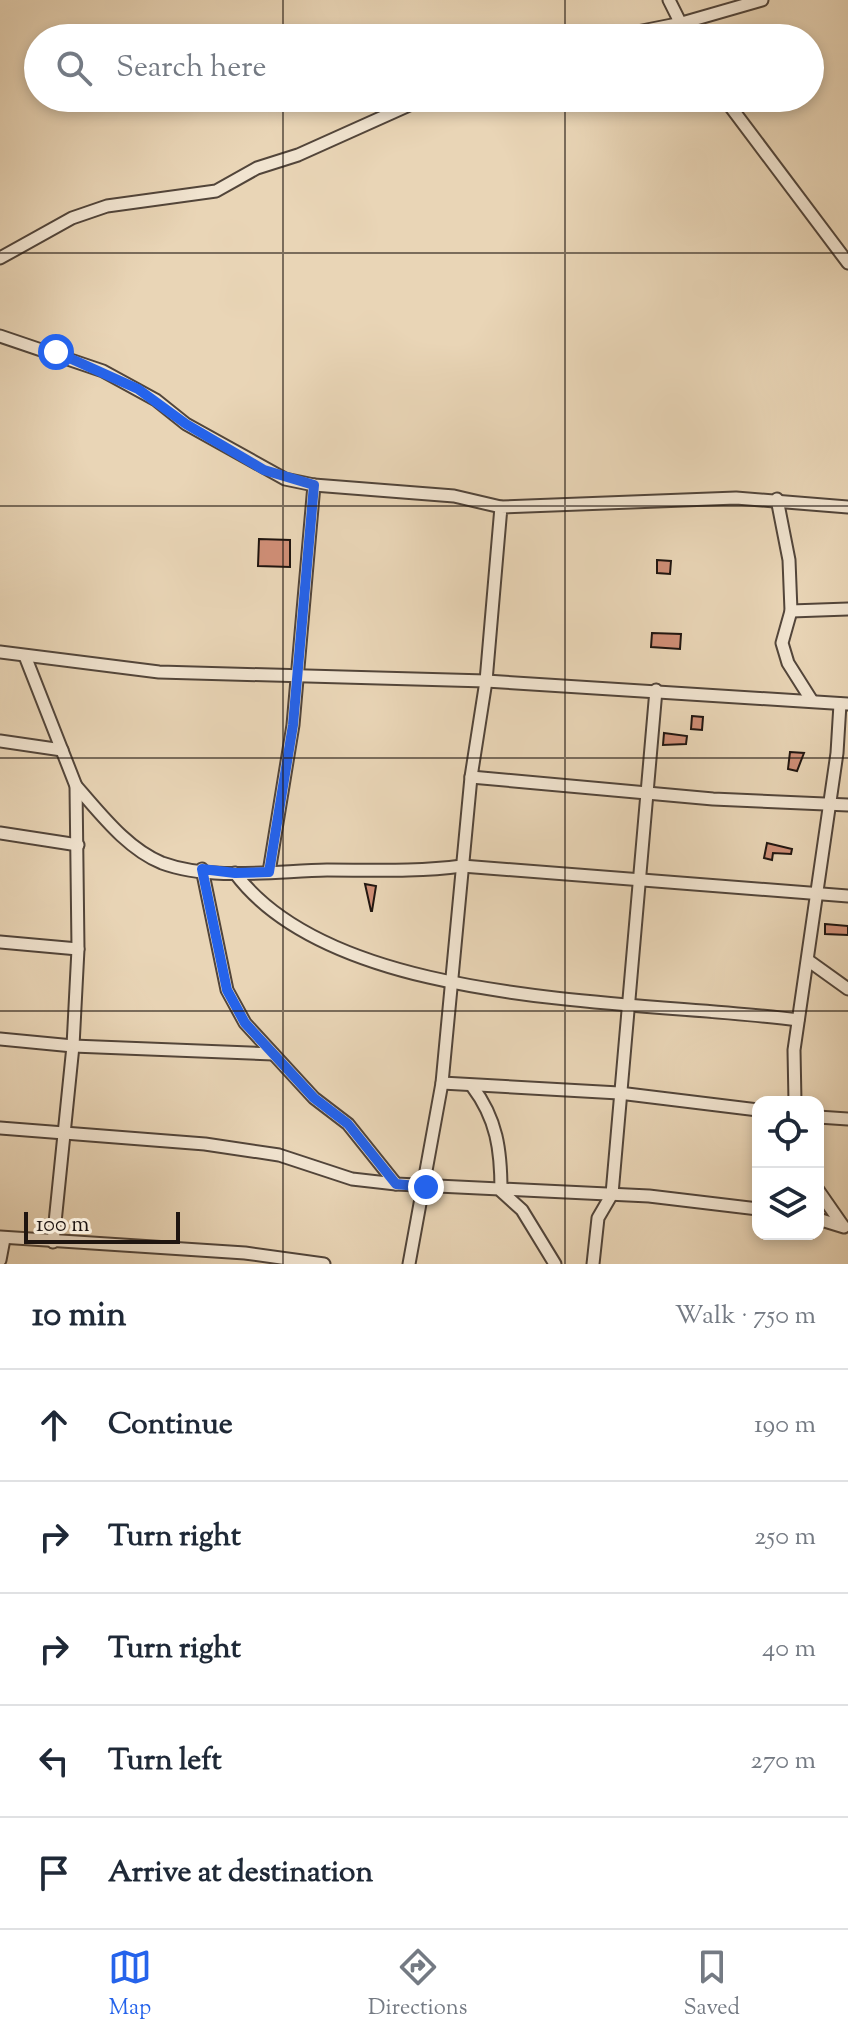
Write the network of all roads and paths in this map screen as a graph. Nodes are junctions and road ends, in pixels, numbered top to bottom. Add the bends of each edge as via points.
1 (669, 0) edge
2 (762, 0) edge
3 (682, 23) junction
4 (677, 24) edge
5 (394, 112) edge
6 (735, 112) edge
7 (0, 258) edge
8 (848, 263) edge
9 (0, 336) edge
10 (314, 485) junction
11 (777, 499) junction
12 (501, 507) junction
13 (848, 507) edge
14 (848, 609) edge
15 (791, 611) junction
16 (0, 651) edge
17 (25, 656) junction
18 (296, 678) junction
19 (486, 681) junction
20 (656, 690) junction
21 (812, 701) junction
22 (844, 704) edge
23 (0, 741) edge
24 (62, 750) junction
25 (471, 777) junction
26 (76, 786) junction
27 (646, 791) junction
28 (827, 805) junction
29 (848, 805) edge
30 (0, 833) edge
31 (78, 845) junction
32 (462, 866) junction
33 (202, 869) junction
34 (269, 872) junction
35 (235, 873) junction
36 (638, 877) junction
37 (814, 893) junction
38 (848, 896) edge
39 (0, 942) edge
40 (78, 949) junction
41 (809, 961) junction
42 (454, 982) junction
43 (848, 989) edge
44 (631, 1004) junction
45 (798, 1020) junction
46 (0, 1039) edge
47 (73, 1046) junction
48 (273, 1054) junction
49 (442, 1083) junction
50 (472, 1086) junction
51 (619, 1093) junction
52 (795, 1096) edge
53 (752, 1109) edge
54 (824, 1117) edge
55 (848, 1119) edge
56 (0, 1128) edge
57 (63, 1132) junction
58 (396, 1184) junction
59 (426, 1187) junction
60 (501, 1191) junction
61 (612, 1194) junction
62 (824, 1198) edge
63 (752, 1208) edge
64 (824, 1221) edge
65 (845, 1227) edge
66 (2, 1238) edge
67 (53, 1242) junction
68 (0, 1260) edge
69 (324, 1264) edge
70 (409, 1264) edge
71 (555, 1264) edge
72 (593, 1264) edge

1 - 3 street
2 - 3 street
3 - 4 street
5 - 7 street via 257,168 216,191 107,206 72,218
6 - 8 street
9 - 10 street via 103,371 264,470
10 - 12 street via 398,489
10 - 18 street
11 - 12 street via 630,499
11 - 13 street
11 - 15 street via 786,531
12 - 19 street
14 - 15 street
15 - 21 street via 782,643
16 - 17 street
17 - 18 street via 159,672
17 - 24 street
18 - 19 street
18 - 34 street
19 - 20 street
19 - 25 street
20 - 21 street
20 - 27 street
21 - 22 street
22 - 28 street
23 - 24 street
24 - 26 street
25 - 27 street
25 - 32 street
26 - 31 street
26 - 33 street via 116,831 162,863
27 - 28 street
27 - 36 street
28 - 29 street
28 - 37 street
30 - 31 street
31 - 40 street
32 - 34 street
32 - 36 street
32 - 42 street
33 - 35 street
33 - 48 street via 227,990 245,1023
34 - 35 street
35 - 42 street via 299,931 347,953
36 - 37 street
36 - 44 street
37 - 38 street
37 - 41 street
39 - 40 street
40 - 47 street
41 - 43 street
41 - 45 street
42 - 44 street
42 - 49 street
44 - 45 street
44 - 51 street
45 - 52 street
46 - 47 street
47 - 48 street
47 - 57 street
48 - 58 street via 314,1098 348,1124
49 - 50 street
49 - 59 street
50 - 51 street
50 - 60 street via 494,1122
51 - 53 street
51 - 61 street
54 - 55 street
56 - 57 street
57 - 58 street via 279,1155 352,1179
57 - 67 street
58 - 59 street
59 - 60 street
59 - 70 street
60 - 61 street
60 - 71 street via 522,1210
61 - 63 street
61 - 72 street via 598,1218
62 - 65 street
64 - 65 street
66 - 67 street
66 - 68 street
67 - 69 street via 245,1253

